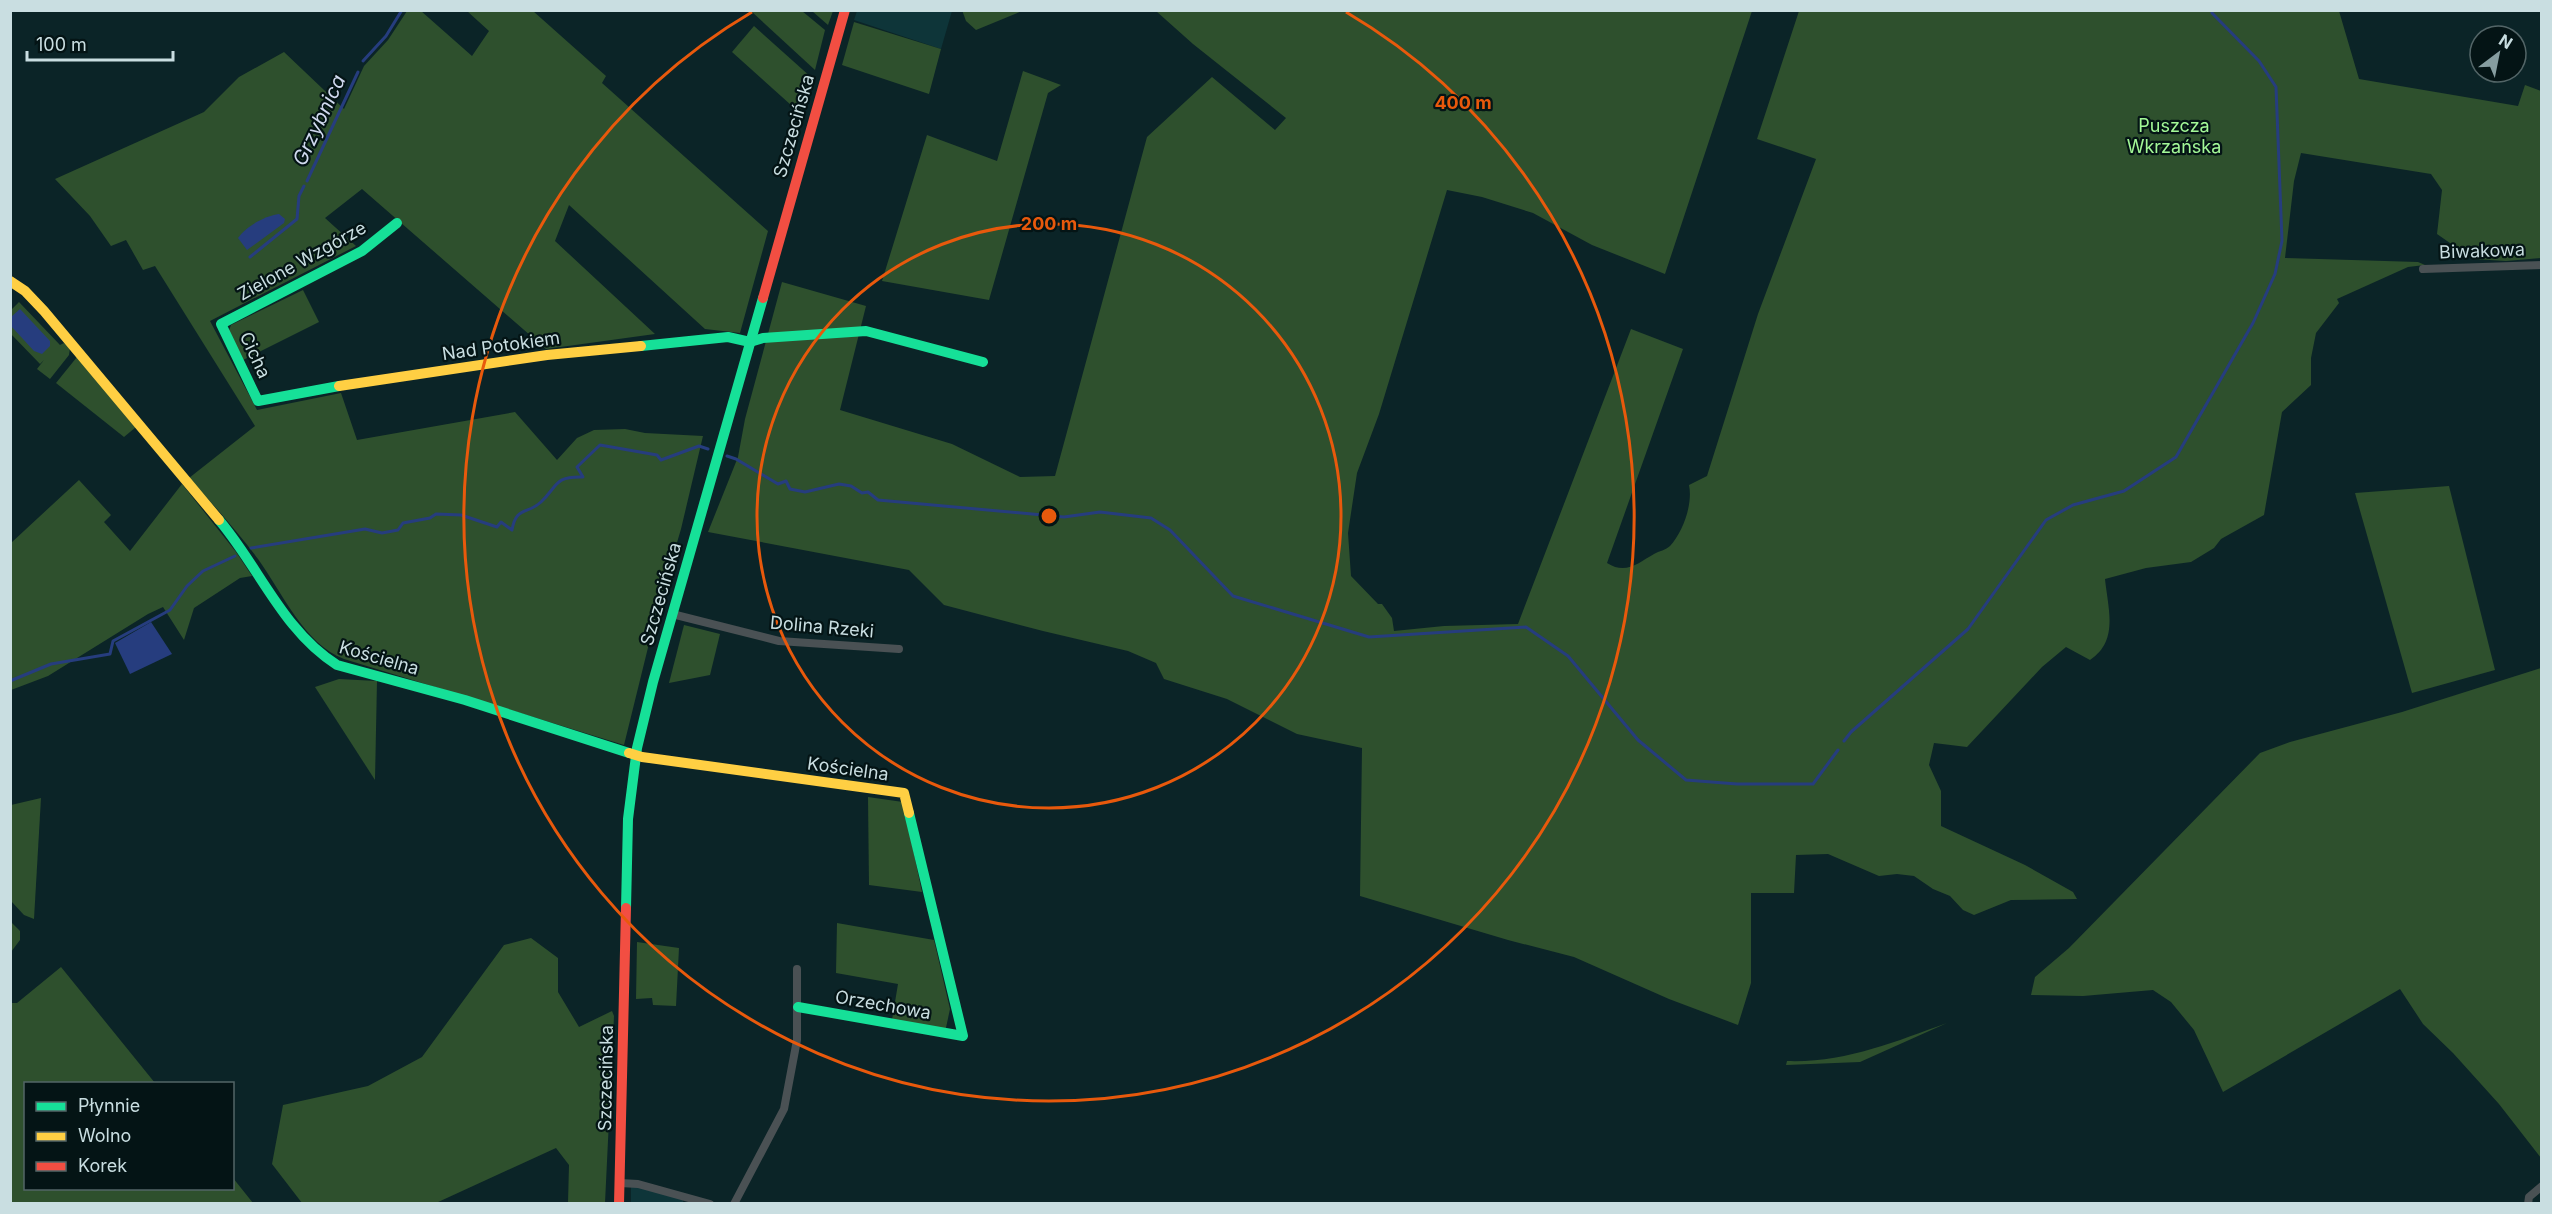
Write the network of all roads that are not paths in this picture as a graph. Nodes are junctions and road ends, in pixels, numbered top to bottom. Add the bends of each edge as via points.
1 (845, 10) edge
2 (397, 223) dead end
3 (2541, 265) edge
4 (2423, 268) dead end
5 (13, 281) edge
6 (221, 324) joint
7 (750, 342) junction
8 (983, 362) dead end
9 (258, 401) joint
10 (672, 614) junction
11 (899, 649) dead end
12 (636, 756) junction
13 (797, 969) dead end
14 (798, 1007) junction
15 (963, 1036) joint
16 (620, 1183) junction
17 (2541, 1186) edge
18 (2528, 1200) edge
19 (619, 1203) edge
20 (710, 1203) edge
21 (734, 1203) edge

1 - 7 street, Szczecińska
2 - 6 street, Zielone Wzgórze via 362,250
3 - 4 street, Biwakowa
5 - 12 street, Kościelna via 215,514 287,615 324,659
6 - 9 street, Cicha
7 - 8 street, Nad Potokiem via 866,332
7 - 9 street, Nad Potokiem via 728,337 547,355
7 - 10 street, Szczecińska
10 - 11 street, Dolina Rzeki via 779,641
10 - 12 street, Szczecińska
12 - 15 street, Kościelna via 904,793
12 - 16 street, Szczecińska via 628,833
13 - 14 street
14 - 15 street, Orzechowa
14 - 21 street via 797,1040 784,1109
16 - 19 street, Szczecińska
16 - 20 street
17 - 18 street

